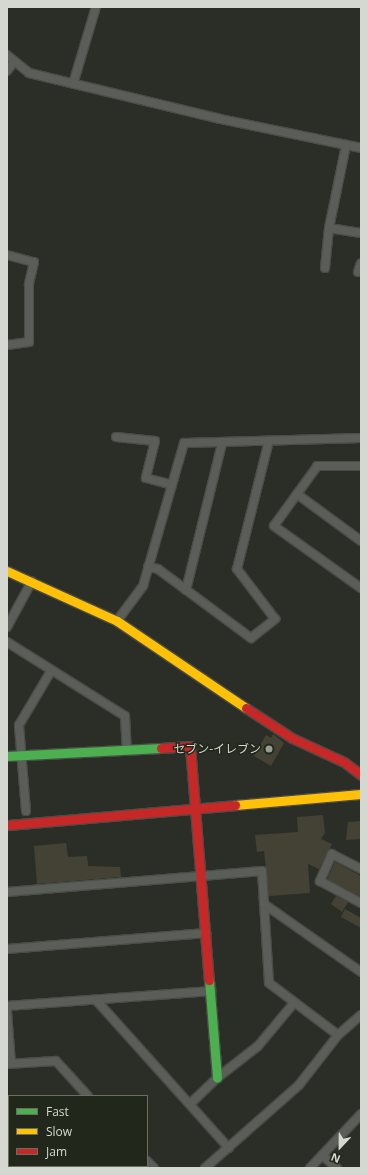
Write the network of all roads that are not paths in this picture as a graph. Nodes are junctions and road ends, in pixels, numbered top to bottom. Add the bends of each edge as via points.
1 (96, 7) edge
2 (7, 56) edge
3 (14, 62) junction
4 (7, 71) edge
5 (73, 84) junction
6 (346, 145) junction
7 (361, 148) edge
8 (330, 228) junction
9 (361, 233) edge
10 (7, 255) edge
11 (361, 263) edge
12 (325, 268) dead end
13 (358, 272) dead end
14 (7, 345) edge
15 (116, 437) dead end
16 (361, 438) edge
17 (269, 441) junction
18 (222, 443) junction
19 (361, 466) edge
20 (172, 485) junction
21 (297, 494) junction
22 (361, 541) edge
23 (148, 567) junction
24 (7, 571) edge
25 (32, 581) junction
26 (361, 588) edge
27 (186, 590) junction
28 (117, 621) junction
29 (7, 627) edge
30 (7, 642) edge
31 (51, 672) junction
32 (127, 749) junction
33 (22, 755) junction
34 (7, 756) edge
35 (361, 775) edge
36 (361, 794) edge
37 (195, 810) junction
38 (26, 811) dead end
39 (7, 825) edge
40 (361, 869) edge
41 (202, 875) junction
42 (7, 892) edge
43 (361, 903) edge
44 (264, 904) junction
45 (206, 933) junction
46 (7, 949) edge
47 (361, 972) edge
48 (211, 991) junction
49 (96, 1000) junction
50 (294, 1002) junction
51 (7, 1006) edge
52 (7, 1011) edge
53 (361, 1015) edge
54 (338, 1035) junction
55 (9, 1064) edge
56 (217, 1078) junction
57 (87, 1095) edge
58 (190, 1104) junction
59 (361, 1114) edge
60 (228, 1148) junction
61 (323, 1156) junction
62 (205, 1168) edge
63 (310, 1168) edge
64 (338, 1168) edge

1 - 5 street
2 - 3 street
3 - 4 street
3 - 5 street via 29,73
5 - 6 street via 220,119
6 - 7 street
6 - 8 street
8 - 9 street
8 - 12 street
10 - 14 street via 34,262 29,284 29,342
11 - 13 street
15 - 20 street via 155,441 146,478
16 - 17 street
17 - 18 street
17 - 27 street via 236,568 275,619 251,638
18 - 20 street via 184,443
18 - 27 street
19 - 21 street via 317,466
20 - 23 street
21 - 22 street
21 - 26 street via 274,526
23 - 27 street via 158,570
23 - 28 street via 143,586
24 - 25 street
25 - 28 street
25 - 29 street
28 - 35 street via 292,738 344,762
30 - 31 street
31 - 32 street via 125,716
31 - 33 street via 19,725
32 - 33 street
32 - 37 street via 190,746
33 - 34 street
33 - 38 street
36 - 37 street
37 - 39 street
37 - 41 street
40 - 43 street via 332,854 320,881
41 - 42 street
41 - 44 street via 262,871
41 - 45 street
44 - 47 street
44 - 50 street via 269,983
45 - 46 street
45 - 48 street
48 - 49 street
48 - 56 street
49 - 51 street
49 - 58 street
50 - 54 street
50 - 56 street via 258,1046
52 - 55 street
53 - 54 street
54 - 60 street via 299,1085
55 - 57 street via 56,1061
56 - 58 street
58 - 60 street
59 - 61 street
60 - 62 street
61 - 63 street
61 - 64 street

